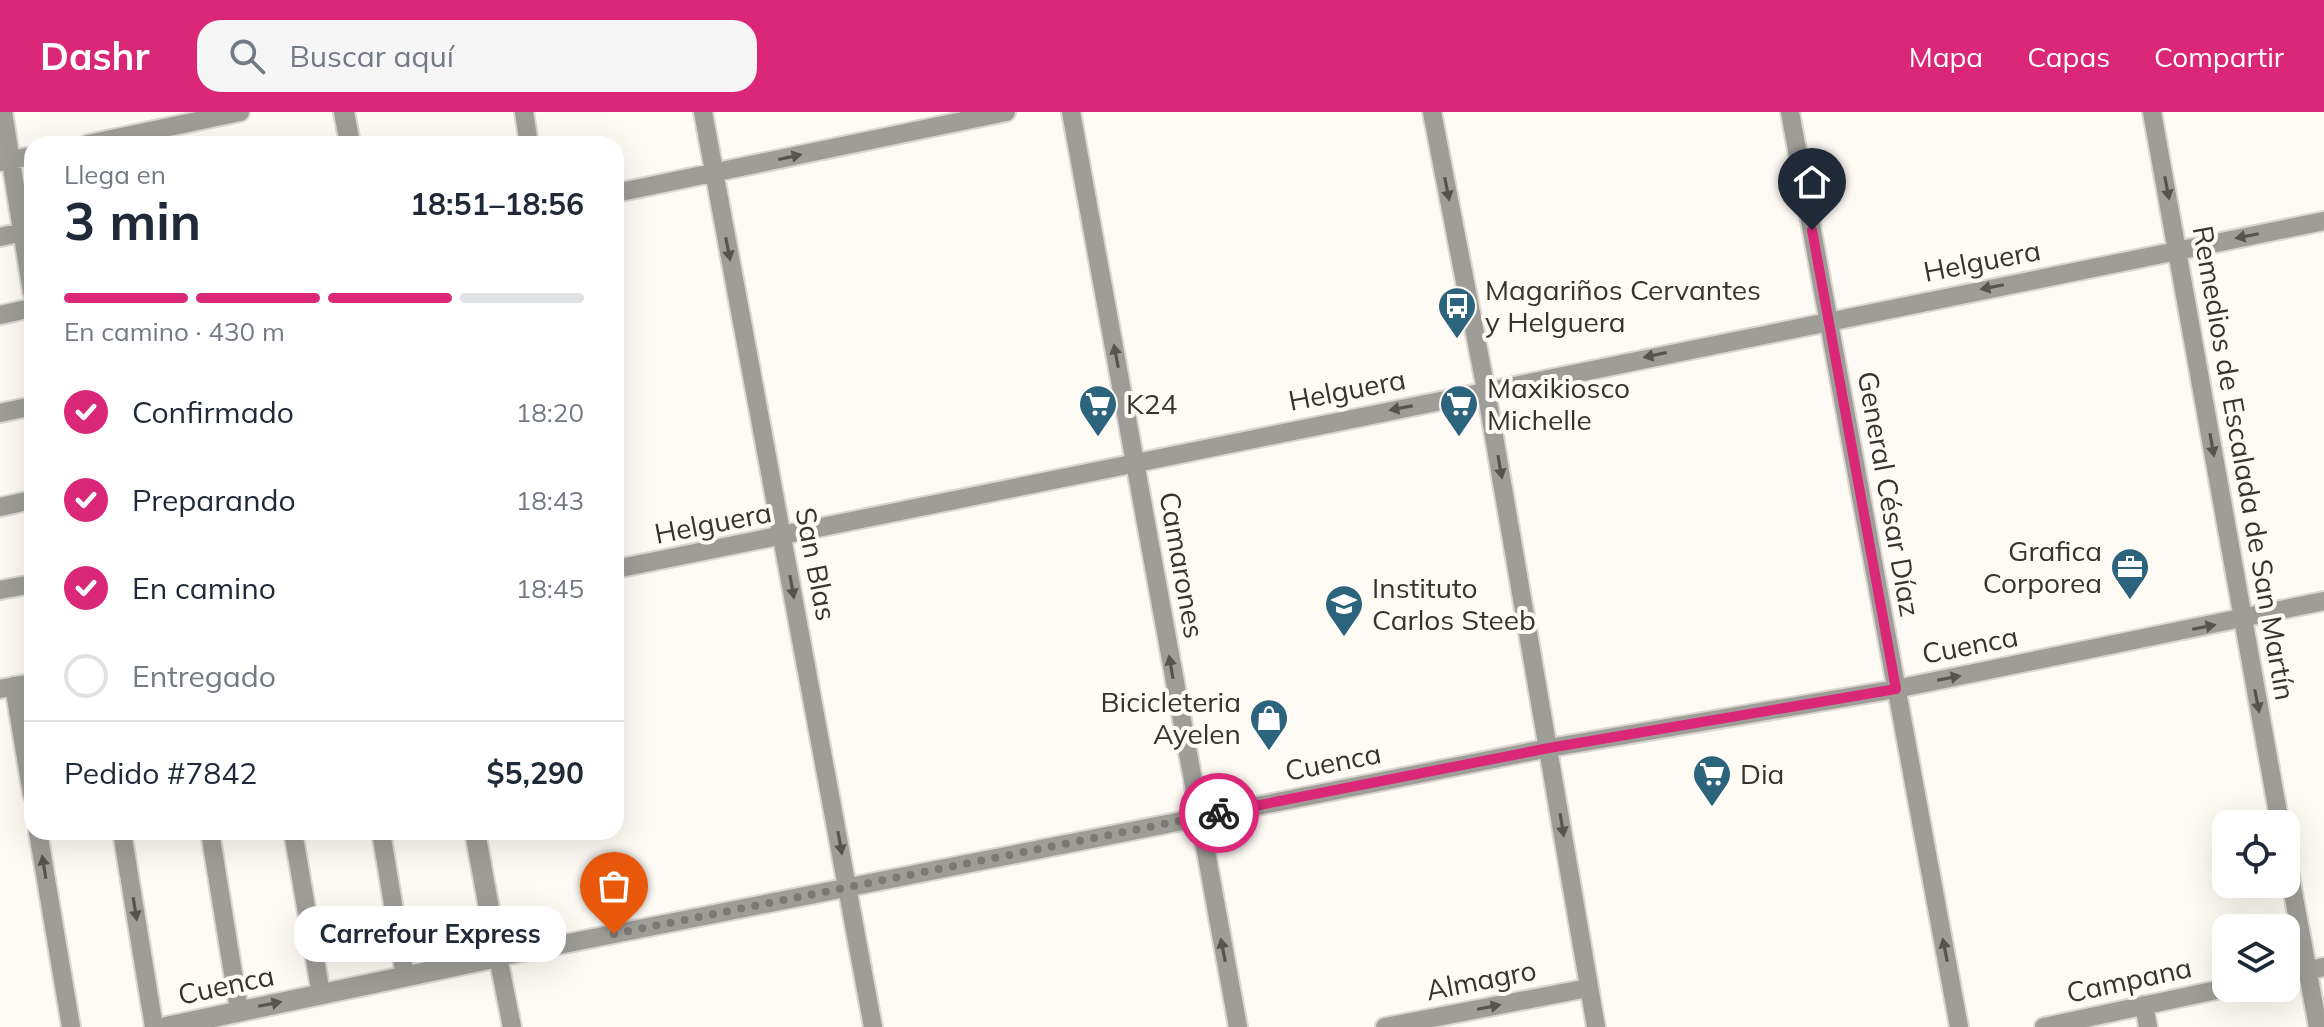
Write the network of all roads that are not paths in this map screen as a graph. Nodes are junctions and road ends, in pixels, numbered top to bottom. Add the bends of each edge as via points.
1 (3, 112) edge
2 (240, 112) edge
3 (344, 112) edge
4 (524, 112) edge
5 (703, 112) edge
6 (1006, 112) edge
7 (1071, 112) edge
8 (1432, 112) edge
9 (1790, 112) edge
10 (2152, 112) edge
11 (126, 136) edge
12 (348, 136) edge
13 (528, 136) edge
14 (6, 161) edge
15 (713, 173) junction
16 (624, 191) edge
17 (2324, 221) edge
18 (24, 222) edge
19 (24, 233) edge
20 (0, 237) edge
21 (2179, 250) junction
22 (24, 310) edge
23 (0, 315) edge
24 (1829, 319) junction
25 (1486, 390) junction
26 (24, 408) edge
27 (0, 413) edge
28 (1136, 461) junction
29 (24, 502) edge
30 (0, 507) edge
31 (783, 538) junction
32 (624, 568) edge
33 (24, 586) edge
34 (0, 590) edge
35 (2324, 601) edge
36 (2241, 619) junction
37 (15, 686) edge
38 (1896, 689) junction
39 (24, 743) edge
40 (1549, 748) junction
41 (2277, 810) edge
42 (1197, 818) junction
43 (39, 840) edge
44 (123, 840) edge
45 (211, 840) edge
46 (294, 840) edge
47 (382, 840) edge
48 (476, 840) edge
49 (848, 887) junction
50 (2297, 898) edge
51 (498, 957) junction
52 (2316, 969) edge
53 (405, 976) junction
54 (1588, 988) junction
55 (2212, 991) edge
56 (321, 994) junction
57 (2144, 1005) junction
58 (239, 1010) junction
59 (71, 1027) edge
60 (154, 1027) edge
61 (166, 1027) edge
62 (512, 1027) edge
63 (873, 1027) edge
64 (1238, 1027) edge
65 (1385, 1027) edge
66 (1596, 1027) edge
67 (1959, 1027) edge
68 (2044, 1027) edge
69 (2148, 1027) edge
70 (2318, 1027) edge

1 - 14 street
2 - 11 street
3 - 12 street
4 - 13 street
5 - 15 street, San Blas
15 -> 6 street
28 -> 7 street, Camarones
8 -> 25 street
9 - 24 street, General César Díaz
10 -> 21 street, Remedios de Escalada de San Martín
14 - 18 street
15 - 16 street
15 -> 31 street, San Blas
17 -> 21 street, Helguera
19 - 20 street
21 -> 24 street, Helguera
21 -> 36 street, Remedios de Escalada de San Martín
22 - 23 street
24 -> 25 street, Helguera
24 - 38 street, General César Díaz
25 -> 28 street, Helguera
25 -> 40 street
26 - 27 street
28 - 31 street, Helguera
42 -> 28 street, Camarones
29 - 30 street
31 - 32 street, Helguera
31 -> 49 street, San Blas
33 - 34 street
35 - 36 street, Cuenca
38 -> 36 street, Cuenca
36 -> 41 street, Remedios de Escalada de San Martín
37 - 39 street
38 - 40 street, Cuenca
67 -> 38 street, General César Díaz
40 - 42 street, Cuenca
40 -> 54 street
42 - 49 street, Cuenca
64 -> 42 street, Camarones
59 -> 43 street
44 -> 60 street
45 - 58 street
46 - 56 street
47 - 53 street
48 - 51 street
49 - 51 street, Cuenca
49 - 63 street, San Blas
50 - 52 street
51 - 53 street, Cuenca
51 - 62 street
52 - 70 street
53 - 56 street, Cuenca
65 -> 54 street, Almagro
54 - 66 street
55 - 57 street, Campana
58 -> 56 street, Cuenca
57 - 68 street, Campana
57 - 69 street
58 - 61 street, Cuenca

